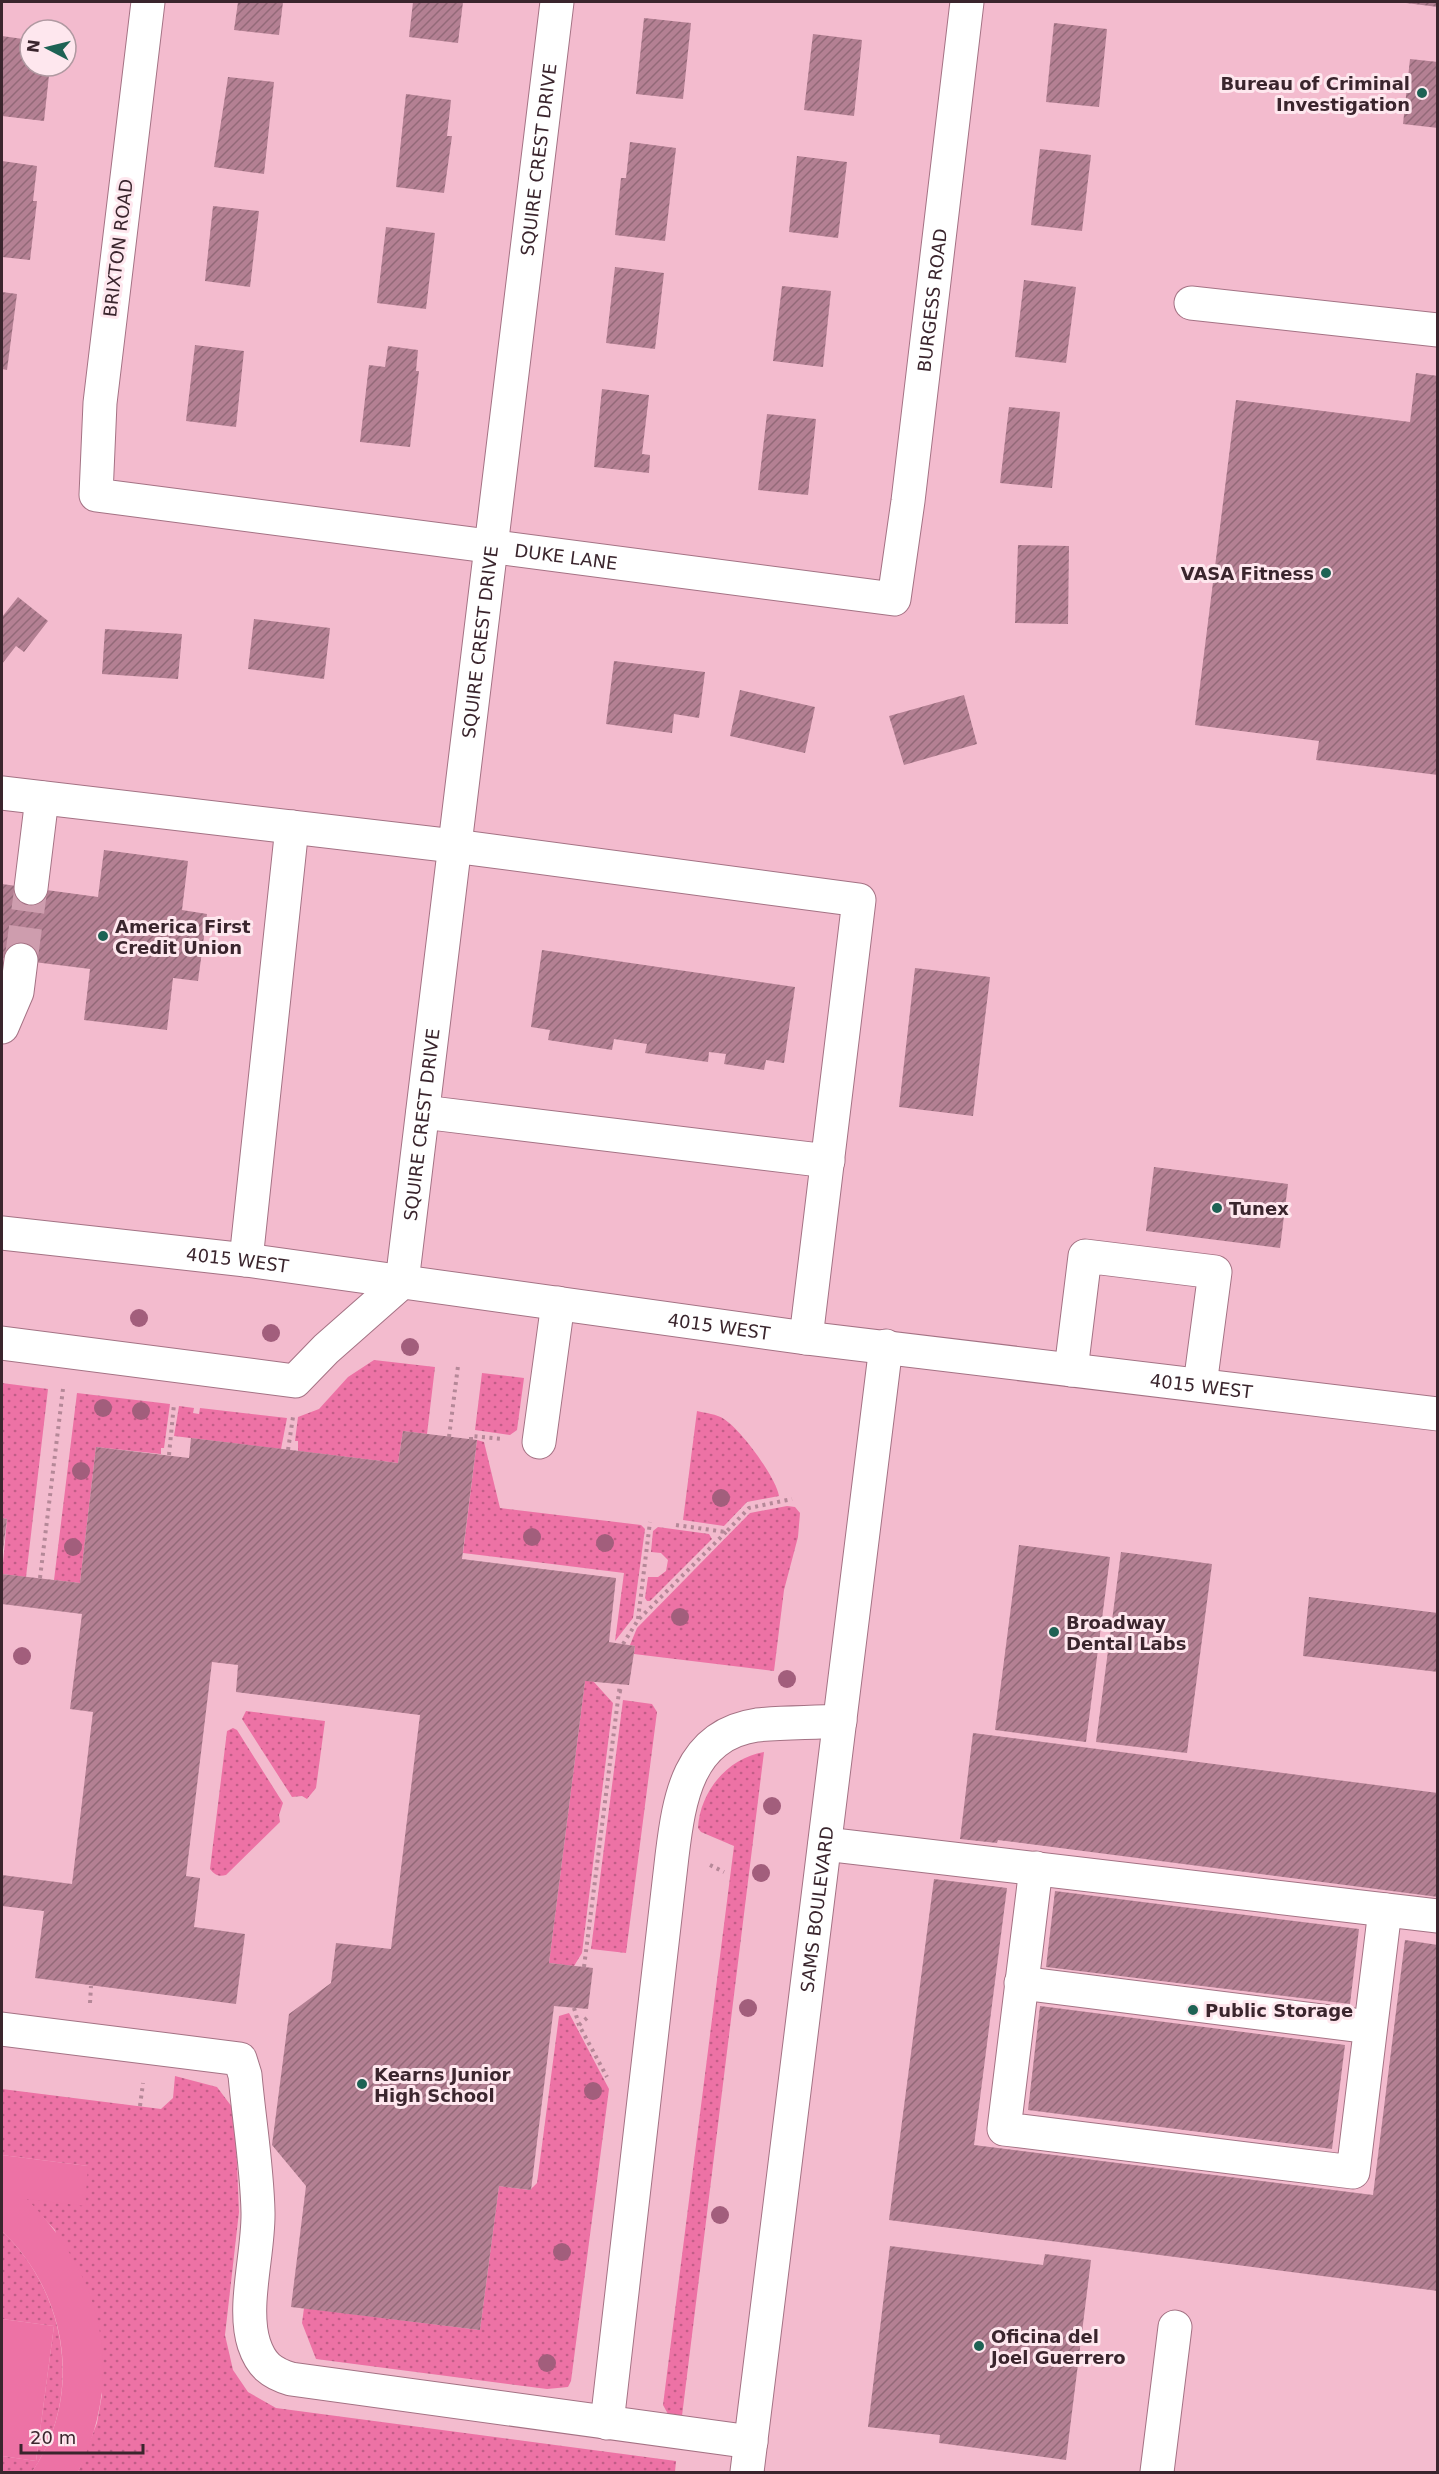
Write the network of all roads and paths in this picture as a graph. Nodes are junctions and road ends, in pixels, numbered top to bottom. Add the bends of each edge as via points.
1 (148, 2) edge
2 (557, 2) edge
3 (968, 2) edge
4 (1191, 303) dead end
5 (1437, 330) edge
6 (96, 495) joint
7 (492, 547) junction
8 (894, 599) joint
9 (2, 794) edge
10 (42, 798) junction
11 (292, 827) junction
12 (454, 846) junction
13 (31, 888) tunnel mouth
14 (21, 960) tunnel mouth
15 (2, 1027) edge
16 (423, 1112) junction
17 (828, 1161) junction
18 (2, 1233) edge
19 (246, 1260) junction
20 (402, 1282) junction
21 (558, 1304) junction
22 (806, 1338) junction
23 (2, 1342) edge
24 (886, 1346) junction
25 (458, 1366) dead end
26 (1071, 1370) junction
27 (63, 1384) dead end
28 (1200, 1385) junction
29 (175, 1397) dead end
30 (294, 1411) dead end
31 (1437, 1414) edge
32 (448, 1437) dead end
33 (471, 1440) dead end
34 (507, 1440) dead end
35 (540, 1442) dead end
36 (288, 1450) dead end
37 (169, 1455) dead end
38 (792, 1499) dead end
39 (650, 1521) dead end
40 (676, 1525) dead end
41 (726, 1532) junction
42 (39, 1578) dead end
43 (638, 1620) junction
44 (623, 1644) dead end
45 (620, 1684) dead end
46 (619, 1691) junction
47 (625, 1692) dead end
48 (840, 1721) junction
49 (825, 1844) junction
50 (1036, 1868) junction
51 (1385, 1910) junction
52 (1437, 1917) edge
53 (584, 1967) dead end
54 (1022, 1983) junction
55 (574, 2008) dead end
56 (587, 2018) dead end
57 (579, 2025) junction
58 (1370, 2027) junction
59 (2, 2029) edge
60 (611, 2084) dead end
61 (1175, 2327) dead end
62 (607, 2423) junction
63 (749, 2457) edge
64 (1157, 2472) edge

1 - 6 street, BRIXTON ROAD via 100,403
2 - 7 street, SQUIRE CREST DRIVE
3 - 8 street, BURGESS ROAD
4 - 5 street
6 - 7 street, DUKE LANE
7 - 8 street, DUKE LANE
7 - 12 street, SQUIRE CREST DRIVE
9 - 10 street
10 - 11 street
10 - 13 street
11 - 12 street
11 - 19 street
12 - 16 street, SQUIRE CREST DRIVE
12 - 17 street via 859,900
14 - 15 street via 17,992
16 - 17 street
16 - 20 street, SQUIRE CREST DRIVE
17 - 22 street
18 - 19 street, 4015 WEST
19 - 20 street, 4015 WEST
20 - 21 street, 4015 WEST
20 - 23 street via 295,1381
21 - 22 street, 4015 WEST
21 - 35 street
22 - 24 street, 4015 WEST
24 - 26 street, 4015 WEST
24 - 48 street, SAMS BOULEVARD
25 - 32 path
26 - 28 street, 4015 WEST
26 - 28 street via 1085,1256 1215,1272
27 - 42 path
28 - 31 street, 4015 WEST
29 - 37 path
30 - 36 path
33 - 34 path via 471,1436
38 - 41 path via 749,1508
39 - 43 path
40 - 41 path
41 - 43 path
43 - 44 path
45 - 46 path
46 - 47 path
46 - 53 path
48 - 49 street, SAMS BOULEVARD
48 - 62 street via 756,1725 733,1732 714,1741 684,1785 673,1845
49 - 50 street
49 - 63 street, SAMS BOULEVARD
50 - 51 street
50 - 54 street
51 - 52 street
51 - 58 street
54 - 58 street
54 - 58 street via 1004,2129 1353,2172
55 - 57 path
56 - 57 path
57 - 60 path
59 - 62 street via 240,2060 245,2075 258,2212 249,2323 254,2346 274,2374
61 - 64 street
62 - 63 street

